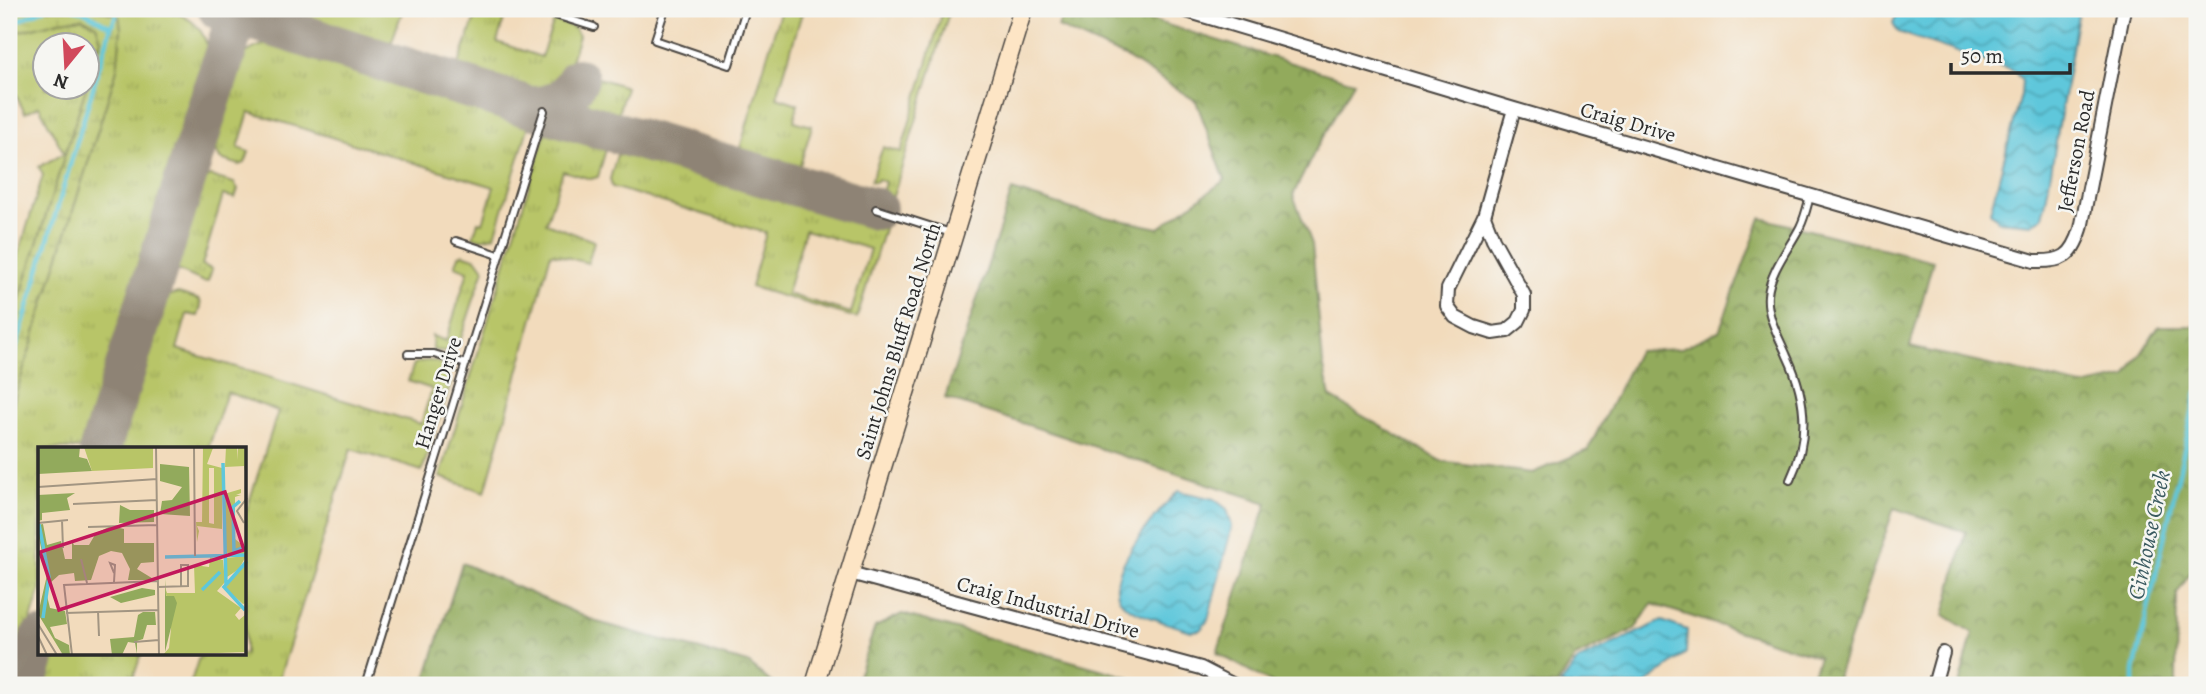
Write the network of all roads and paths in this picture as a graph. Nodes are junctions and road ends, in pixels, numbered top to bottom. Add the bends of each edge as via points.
1 (536, 9) edge
2 (665, 9) edge
3 (746, 9) edge
4 (1023, 9) edge
5 (1180, 9) edge
6 (2124, 9) edge
7 (594, 27) dead end
8 (1514, 109) junction
9 (544, 111) dead end
10 (1810, 196) junction
11 (876, 209) dead end
12 (1484, 216) junction
13 (955, 234) junction
14 (456, 242) dead end
15 (499, 255) junction
16 (2067, 256) joint
17 (408, 355) dead end
18 (466, 364) junction
19 (1790, 480) dead end
20 (850, 573) junction
21 (1943, 653) dead end
22 (366, 685) edge
23 (815, 685) edge
24 (1234, 685) edge
25 (1934, 685) edge

1 - 7 lane
2 - 3 lane via 655,40 729,65
4 - 13 main road, Saint Johns Bluff Road North
5 - 8 street, Craig Drive
6 - 16 street, Jefferson Road via 2081,229
8 - 10 street, Craig Drive
8 - 12 street
9 - 15 lane, Hanger Drive
10 - 16 street, Craig Drive via 2034,261 2052,262
10 - 19 lane via 1768,296 1774,329 1799,382 1805,411 1797,466
11 - 13 lane
12 - 12 street via 1448,289 1447,306 1455,317 1493,333 1507,331 1518,322 1524,295
13 - 20 main road, Saint Johns Bluff Road North
14 - 15 lane
15 - 18 lane, Hanger Drive
17 - 18 lane via 434,354
18 - 22 lane, Hanger Drive
20 - 23 main road, Saint Johns Bluff Road North
20 - 24 street, Craig Industrial Drive via 1201,668
21 - 25 street

